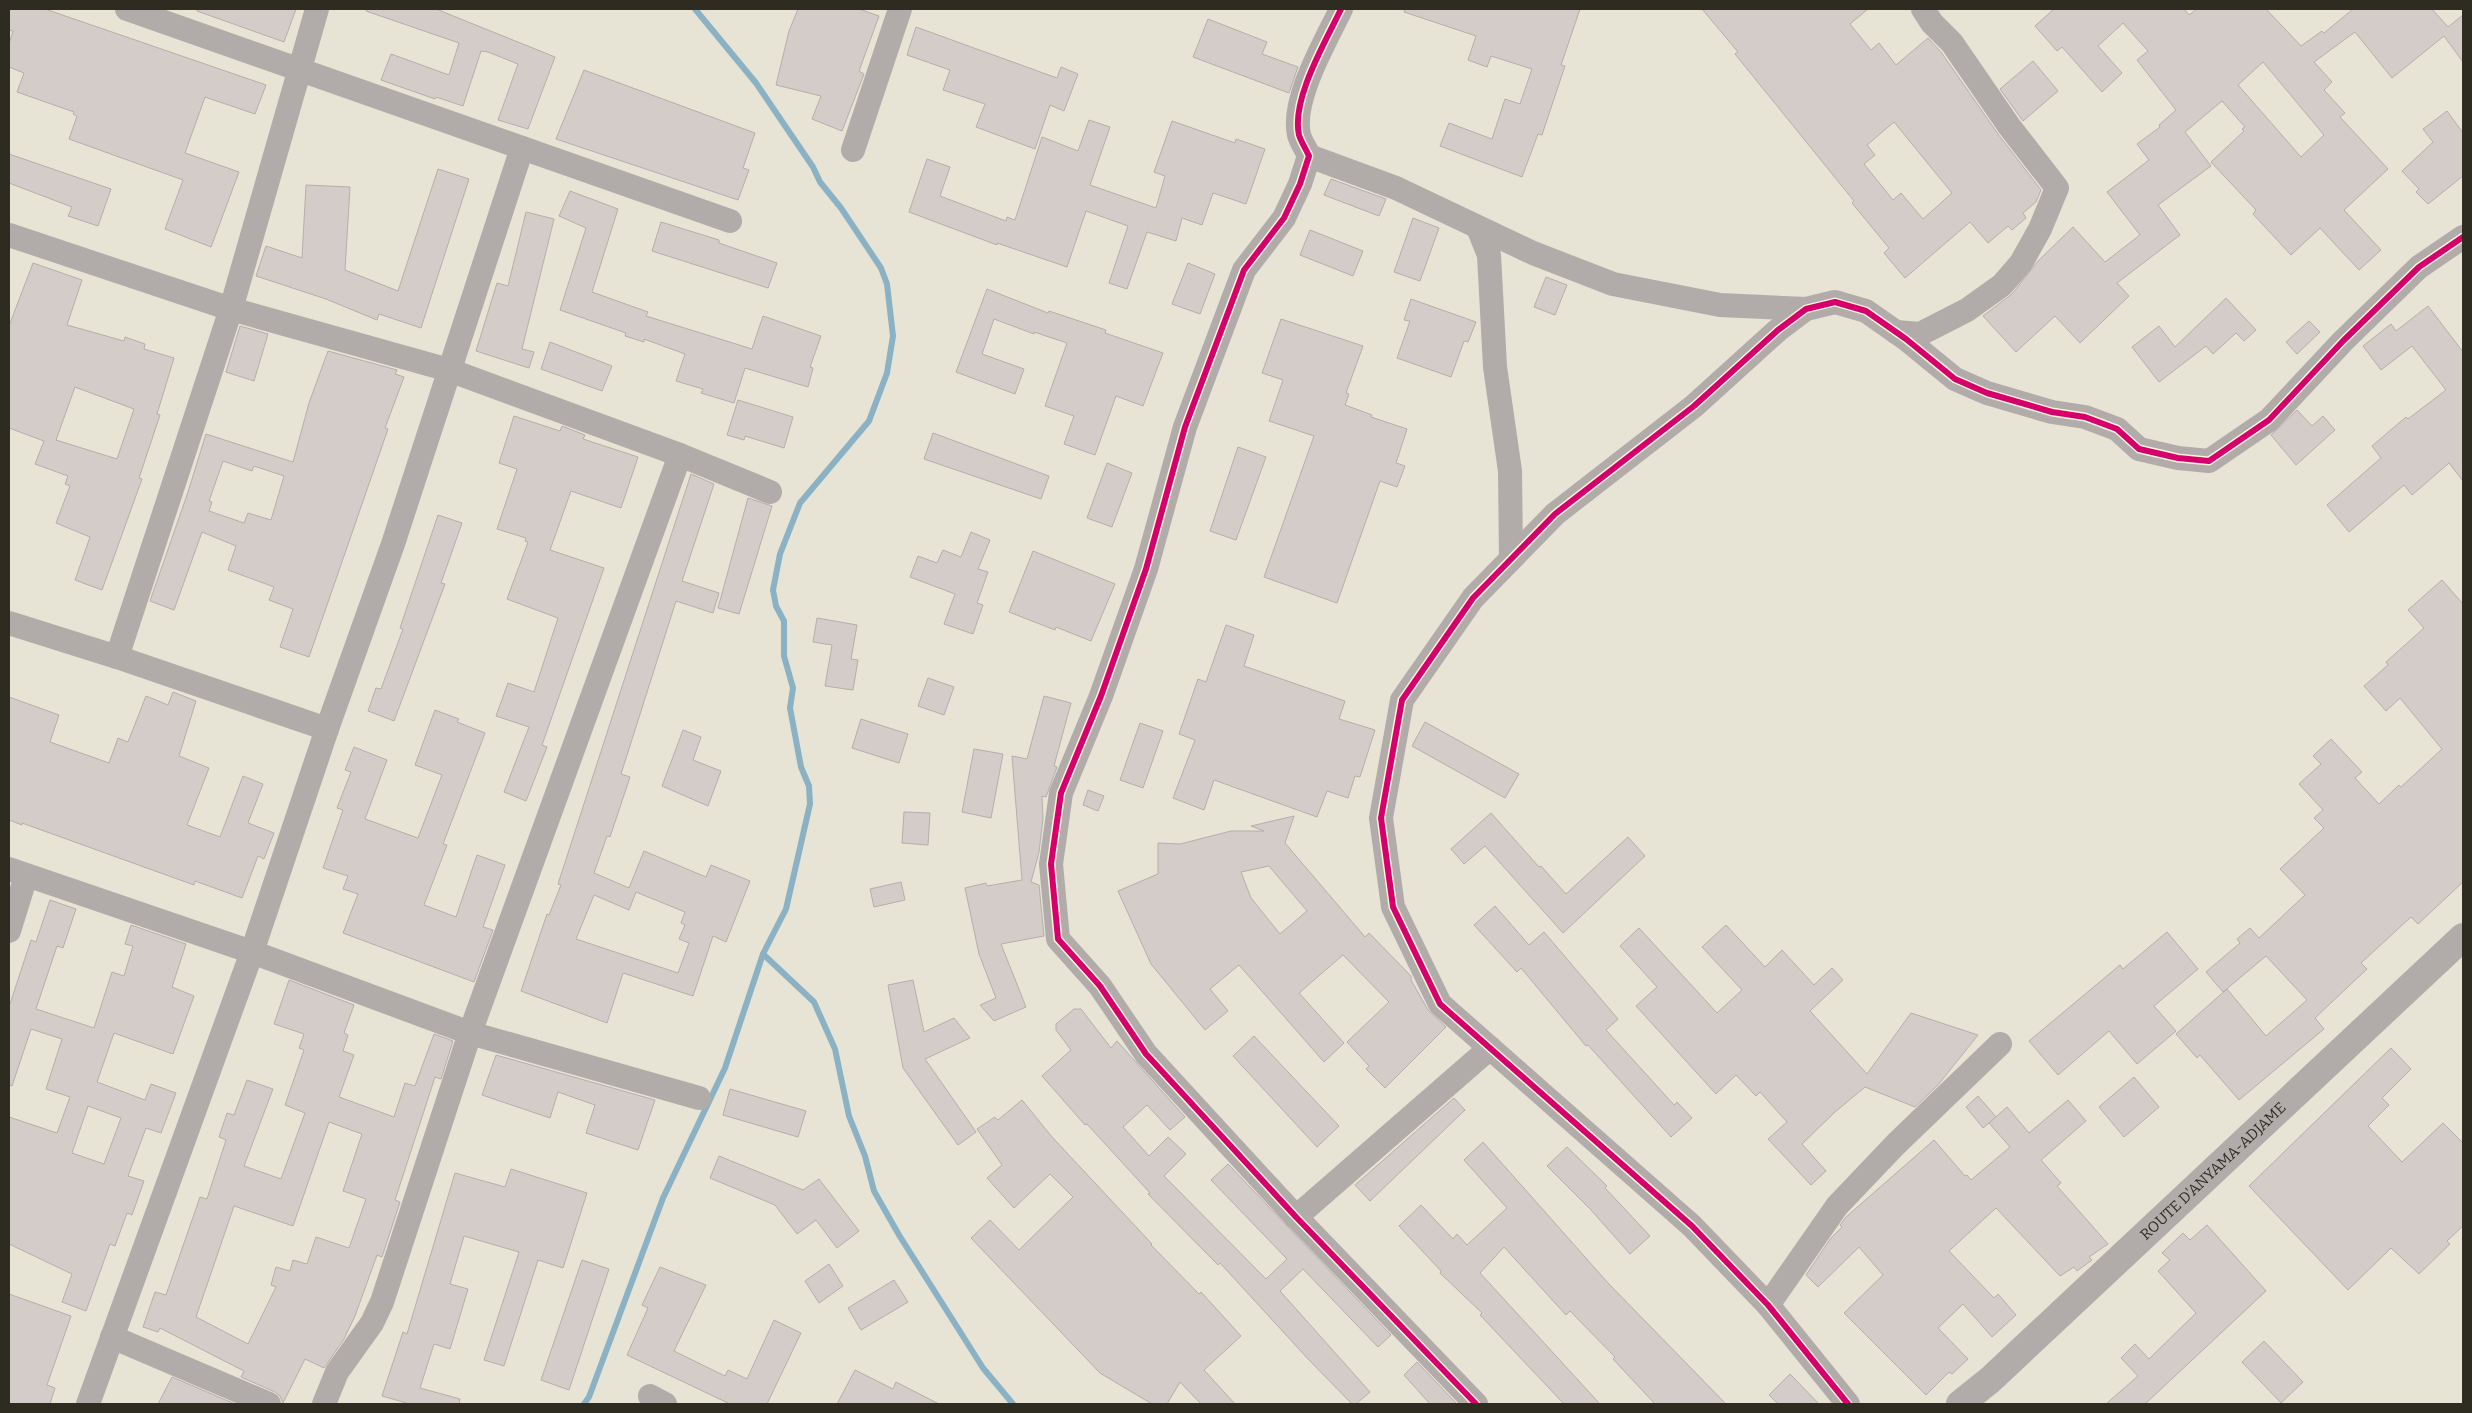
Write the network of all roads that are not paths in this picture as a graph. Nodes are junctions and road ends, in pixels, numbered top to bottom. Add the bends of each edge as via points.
1 (127, 9) edge
2 (317, 9) edge
3 (900, 9) edge
4 (1341, 9) edge
5 (1923, 9) edge
6 (300, 69) junction
7 (522, 148) junction
8 (852, 150) dead end
9 (1308, 156) junction
10 (730, 221) dead end
11 (1478, 228) junction
12 (9, 235) edge
13 (2461, 243) edge
14 (231, 309) junction
15 (1806, 309) junction
16 (1896, 332) junction
17 (449, 370) junction
18 (680, 455) junction
19 (770, 492) dead end
20 (1511, 559) junction
21 (9, 623) edge
22 (117, 657) junction
23 (327, 730) junction
24 (17, 873) edge
25 (9, 930) edge
26 (2463, 937) edge
27 (252, 952) junction
28 (470, 1033) junction
29 (2000, 1044) dead end
30 (1490, 1048) junction
31 (699, 1098) dead end
32 (1296, 1217) junction
33 (1768, 1305) junction
34 (112, 1337) junction
35 (88, 1404) edge
36 (269, 1404) edge
37 (324, 1404) edge
38 (1476, 1404) edge
39 (1848, 1404) edge
40 (1960, 1404) edge

1 - 6 street
2 - 6 street
3 - 8 street
4 - 9 street via 1306,85 1298,112 1299,135
5 - 16 street via 1952,43 2009,126 2057,188 2022,263 2002,285 1967,310 1920,334
6 - 7 street
6 - 14 street
7 - 10 street
7 - 17 street
9 - 11 street via 1396,188
9 - 32 street via 1300,184 1284,218 1244,270 1185,427 1146,569 1101,696 1061,793 1052,864 1058,939 1100,986 1146,1054
11 - 15 street via 1613,284 1720,305
11 - 20 street via 1489,256 1495,367 1510,471
12 - 14 street
13 - 16 street via 2419,267 2343,340 2269,420 2209,461 2178,458 2139,448 2117,428 1987,393 1954,379
14 - 17 street
14 - 22 street
15 - 16 street via 1835,302 1866,311
15 - 20 street via 1694,406 1555,514
17 - 18 street
17 - 23 street via 393,544
18 - 19 street
18 - 28 street
20 - 30 street via 1472,598 1402,700 1381,818 1392,907 1440,1004
21 - 22 street
22 - 23 street
23 - 27 street
24 - 25 street
24 - 27 street
26 - 40 street, ROUTE D'ANYAMA-ADJAME via 1990,1380
27 - 28 street
27 - 34 street
28 - 31 street
28 - 37 street via 382,1302 372,1323 337,1372
29 - 33 street via 1837,1206
30 - 32 street
30 - 33 street via 1692,1226
32 - 38 street
33 - 39 street
34 - 35 street
34 - 36 street

